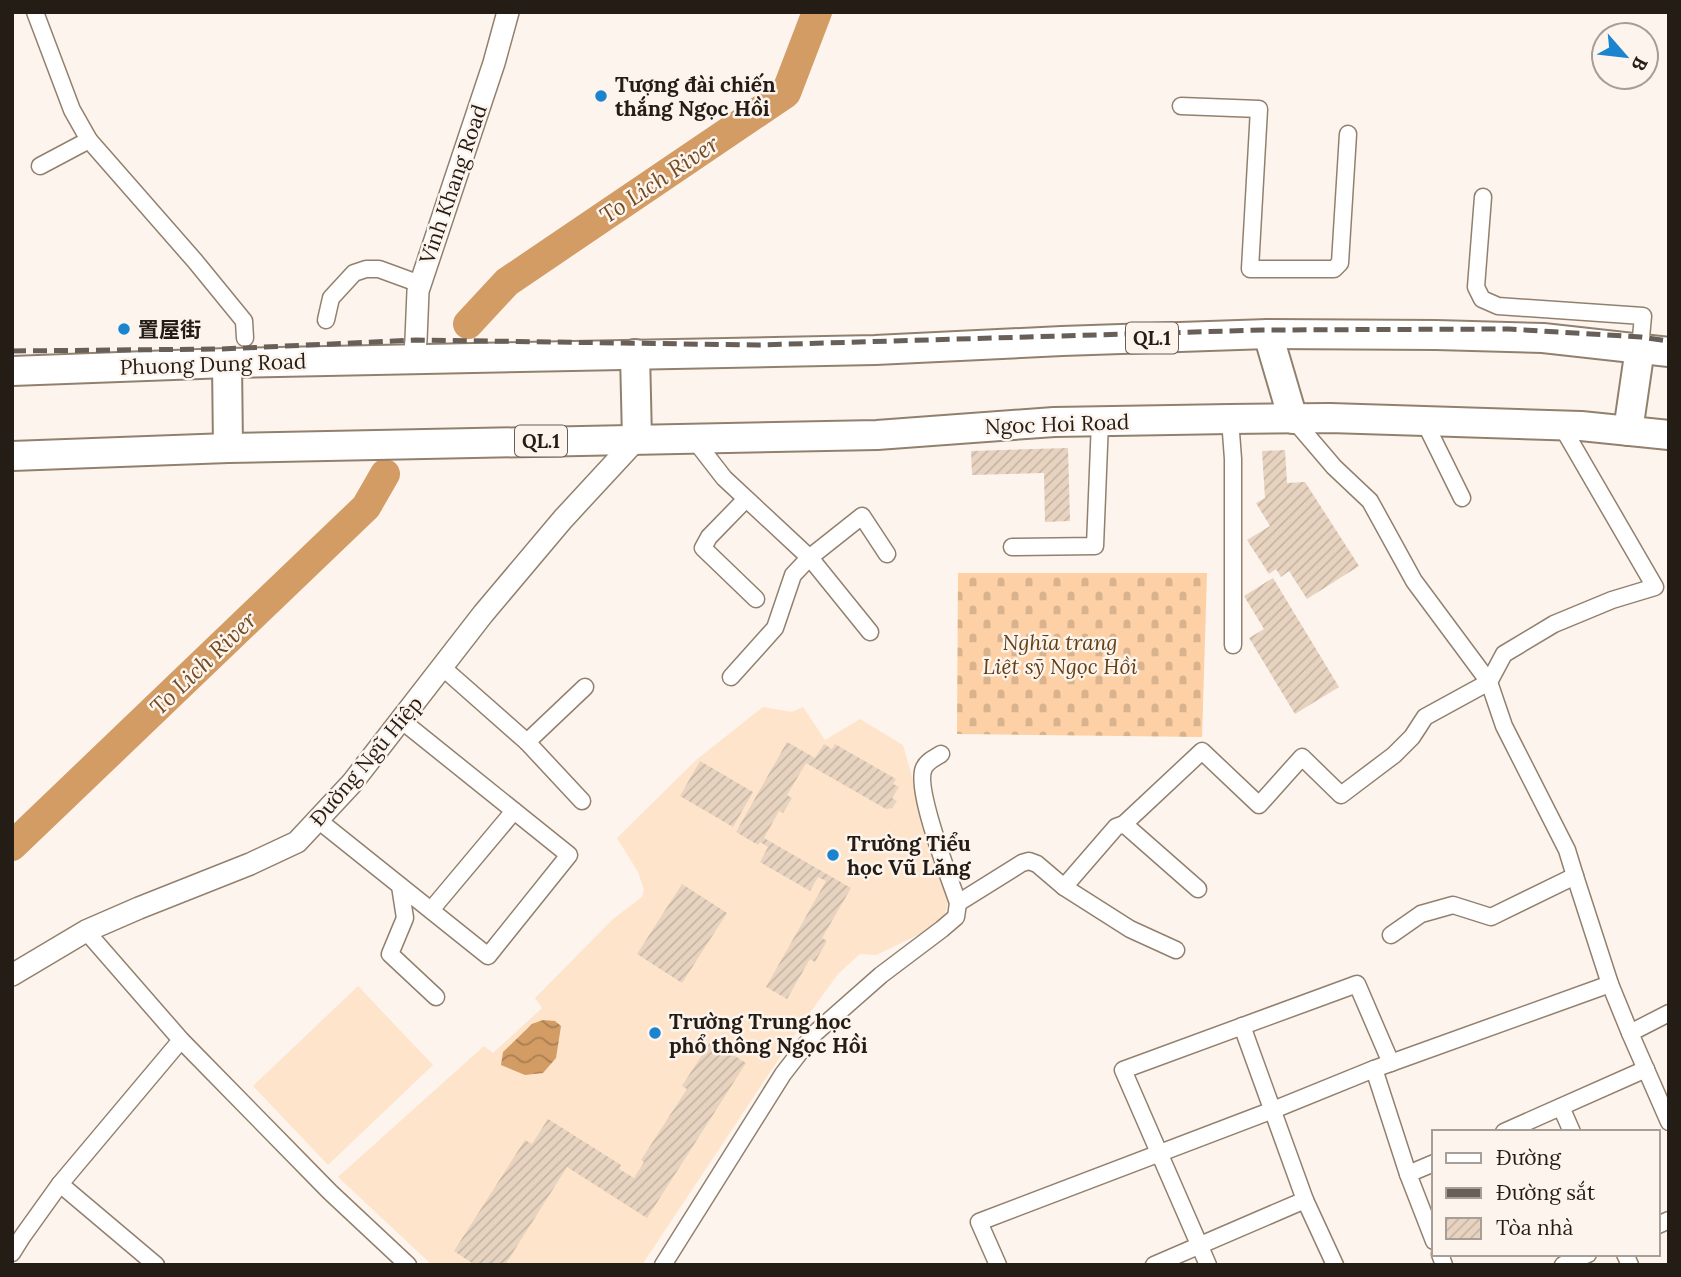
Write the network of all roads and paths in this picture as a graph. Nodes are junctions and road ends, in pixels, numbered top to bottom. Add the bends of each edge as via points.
1 (35, 12) edge
2 (508, 12) edge
3 (1181, 106) dead end
4 (1348, 134) dead end
5 (89, 140) junction
6 (40, 166) dead end
7 (1483, 197) dead end
8 (420, 284) junction
9 (326, 320) dead end
10 (1268, 334) junction
11 (245, 338) dead end
12 (1640, 348) junction
13 (1669, 352) edge
14 (635, 354) junction
15 (414, 359) junction
16 (227, 363) junction
17 (12, 371) edge
18 (1230, 419) junction
19 (1293, 419) junction
20 (1100, 421) junction
21 (1424, 421) junction
22 (1561, 425) junction
23 (1628, 431) junction
24 (1669, 435) edge
25 (692, 438) junction
26 (637, 439) junction
27 (228, 448) junction
28 (12, 456) edge
29 (1462, 498) dead end
30 (746, 499) junction
31 (1012, 547) dead end
32 (887, 554) dead end
33 (809, 558) junction
34 (1662, 584) edge
35 (756, 599) dead end
36 (870, 632) dead end
37 (1233, 645) dead end
38 (442, 667) junction
39 (731, 677) dead end
40 (1489, 682) junction
41 (585, 687) dead end
42 (401, 720) junction
43 (527, 741) junction
44 (941, 754) dead end
45 (582, 801) dead end
46 (514, 811) junction
47 (318, 820) junction
48 (1124, 824) junction
49 (1574, 876) junction
50 (400, 886) junction
51 (1065, 887) junction
52 (1198, 889) dead end
53 (958, 903) junction
54 (430, 910) junction
55 (86, 931) junction
56 (1391, 935) dead end
57 (1176, 950) dead end
58 (12, 975) edge
59 (1611, 984) junction
60 (436, 997) dead end
61 (1669, 1013) edge
62 (1242, 1026) junction
63 (1630, 1032) junction
64 (181, 1040) junction
65 (1391, 1063) junction
66 (1374, 1069) junction
67 (1646, 1069) junction
68 (1561, 1107) junction
69 (1273, 1110) junction
70 (1669, 1122) edge
71 (1509, 1130) edge
72 (1571, 1130) edge
73 (1159, 1152) junction
74 (1432, 1164) edge
75 (1408, 1174) junction
76 (60, 1184) junction
77 (1305, 1200) junction
78 (17, 1232) edge
79 (1432, 1236) edge
80 (1200, 1246) junction
81 (12, 1253) edge
82 (1583, 1256) edge
83 (156, 1265) edge
84 (408, 1265) edge
85 (663, 1265) edge
86 (998, 1265) edge
87 (1154, 1265) edge
88 (1208, 1265) edge
89 (1335, 1265) edge
90 (1563, 1265) edge

1 - 5 street via 72,110
2 - 8 street, Vinh Khang Road
3 - 4 street via 1259,109 1250,269 1338,266
5 - 6 street
5 - 11 street via 244,321
7 - 12 street via 1476,287 1482,299 1498,306 1643,316
8 - 9 street via 379,269 354,273 331,298
8 - 15 street, Vinh Khang Road
10 - 12 highway, QL.1 via 1543,338
10 - 14 highway, QL.1 via 875,350
10 - 19 highway
12 - 13 highway, QL.1
12 - 23 highway
14 - 15 highway, QL.1
14 - 26 highway
15 - 16 highway, Phuong Dung Road / QL.1
16 - 17 highway, Phuong Dung Road / QL.1
16 - 27 highway
18 - 19 highway, Ngoc Hoi Road / QL.1
18 - 20 highway, Ngoc Hoi Road / QL.1
18 - 37 street
19 - 21 highway, Ngoc Hoi Road / QL.1
19 - 40 street via 1370,501 1414,581
20 - 25 highway, Ngoc Hoi Road / QL.1 via 877,435
20 - 31 street via 1095,546
21 - 22 highway, Ngoc Hoi Road / QL.1
21 - 29 street
22 - 23 highway, Ngoc Hoi Road / QL.1
22 - 34 street
23 - 24 highway, Ngoc Hoi Road / QL.1
25 - 26 highway, Ngoc Hoi Road / QL.1
25 - 30 street
26 - 27 highway, Ngoc Hoi Road / QL.1
26 - 38 street, Đường Ngũ Hiệp via 554,530
27 - 28 highway, QL.1
30 - 33 street
30 - 35 street via 703,548
32 - 33 street via 862,516
33 - 36 street
33 - 39 street via 793,575 775,628
34 - 40 street via 1554,624 1504,654
38 - 42 street, Đường Ngũ Hiệp
38 - 43 street
40 - 48 street via 1425,717 1394,755 1341,795 1301,757 1258,804 1202,751
40 - 49 street via 1504,726 1567,850
41 - 43 street
42 - 46 street
42 - 47 street, Đường Ngũ Hiệp
43 - 45 street
44 - 53 street via 923,768 922,780
46 - 54 street
46 - 54 street via 569,855 488,956
47 - 50 street
47 - 55 street, Đường Ngũ Hiệp via 297,842
48 - 51 street via 1116,827
48 - 52 street
49 - 56 street via 1491,917 1453,905 1421,914
49 - 59 street
50 - 54 street
50 - 60 street via 405,918 390,954
51 - 53 street via 1029,860
51 - 57 street via 1130,929
53 - 85 street via 956,917 814,1034 783,1074
55 - 58 street, Đường Ngũ Hiệp
55 - 64 street
59 - 63 street
59 - 65 street
61 - 63 street
62 - 65 street via 1357,984
62 - 69 street
62 - 73 street via 1124,1070
63 - 67 street
64 - 76 street
64 - 84 street
65 - 66 street
66 - 69 street
66 - 75 street
67 - 68 street
67 - 70 street
68 - 71 street
68 - 72 street
69 - 73 street
69 - 77 street
73 - 80 street
73 - 86 street via 979,1222
74 - 75 street
75 - 79 street
76 - 78 street
76 - 83 street
77 - 80 street
77 - 89 street
78 - 81 street
80 - 87 street
80 - 88 street
82 - 90 street

